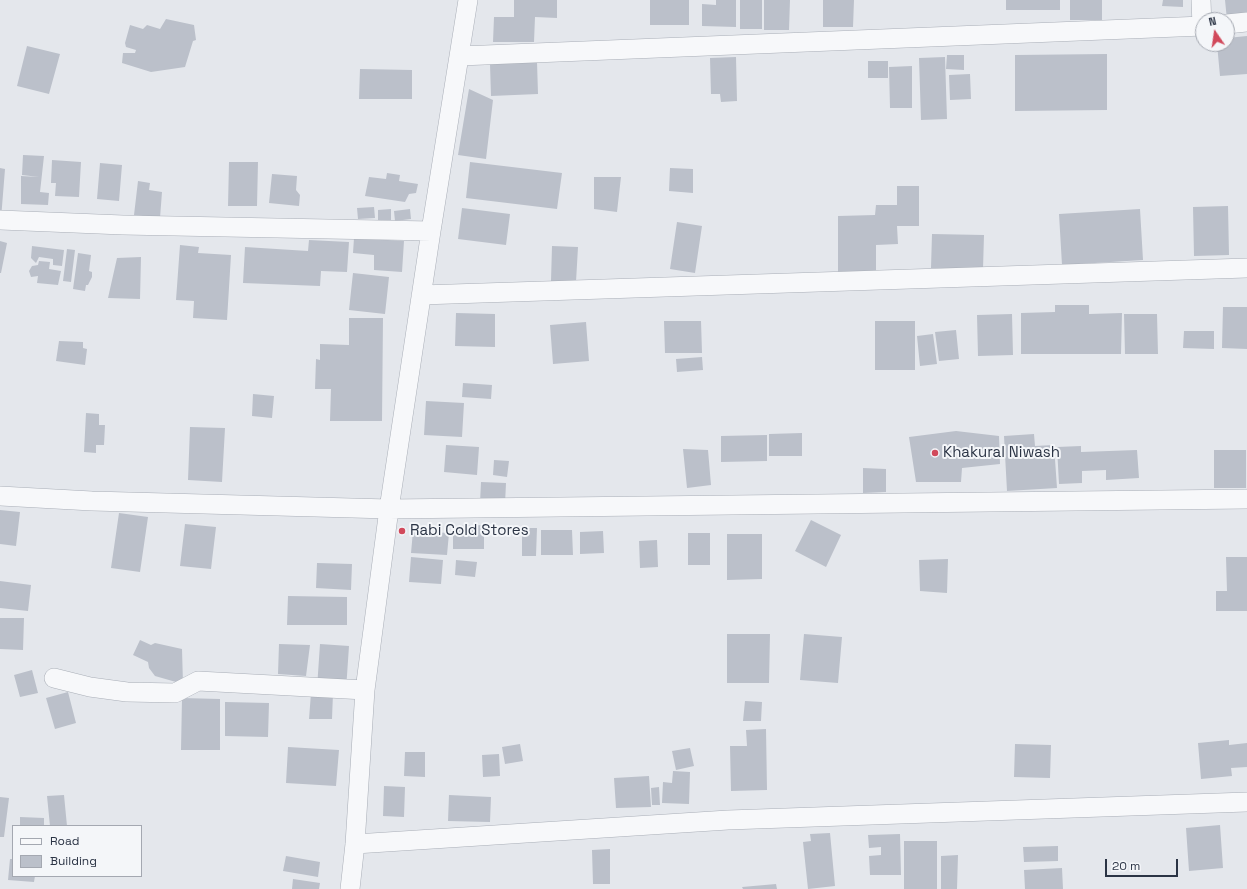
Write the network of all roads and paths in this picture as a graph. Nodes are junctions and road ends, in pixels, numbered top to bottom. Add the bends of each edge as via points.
1 (468, 0) edge
2 (1201, 0) edge
3 (1201, 12) edge
4 (1247, 22) edge
5 (1235, 23) edge
6 (1195, 26) edge
7 (460, 56) junction
8 (0, 220) edge
9 (431, 231) junction
10 (1247, 268) edge
11 (421, 295) junction
12 (0, 496) edge
13 (1247, 500) edge
14 (389, 509) junction
15 (54, 678) dead end
16 (365, 690) junction
17 (1247, 802) edge
18 (355, 844) junction
19 (350, 889) edge

1 - 7 street
2 - 3 street
4 - 5 street
6 - 7 street
7 - 9 street
8 - 9 street
9 - 11 street
10 - 11 street
11 - 14 street
12 - 14 street
13 - 14 street
14 - 16 street
15 - 16 street via 90,687 127,692 175,693 198,681
16 - 18 street
17 - 18 street via 728,820
18 - 19 street

